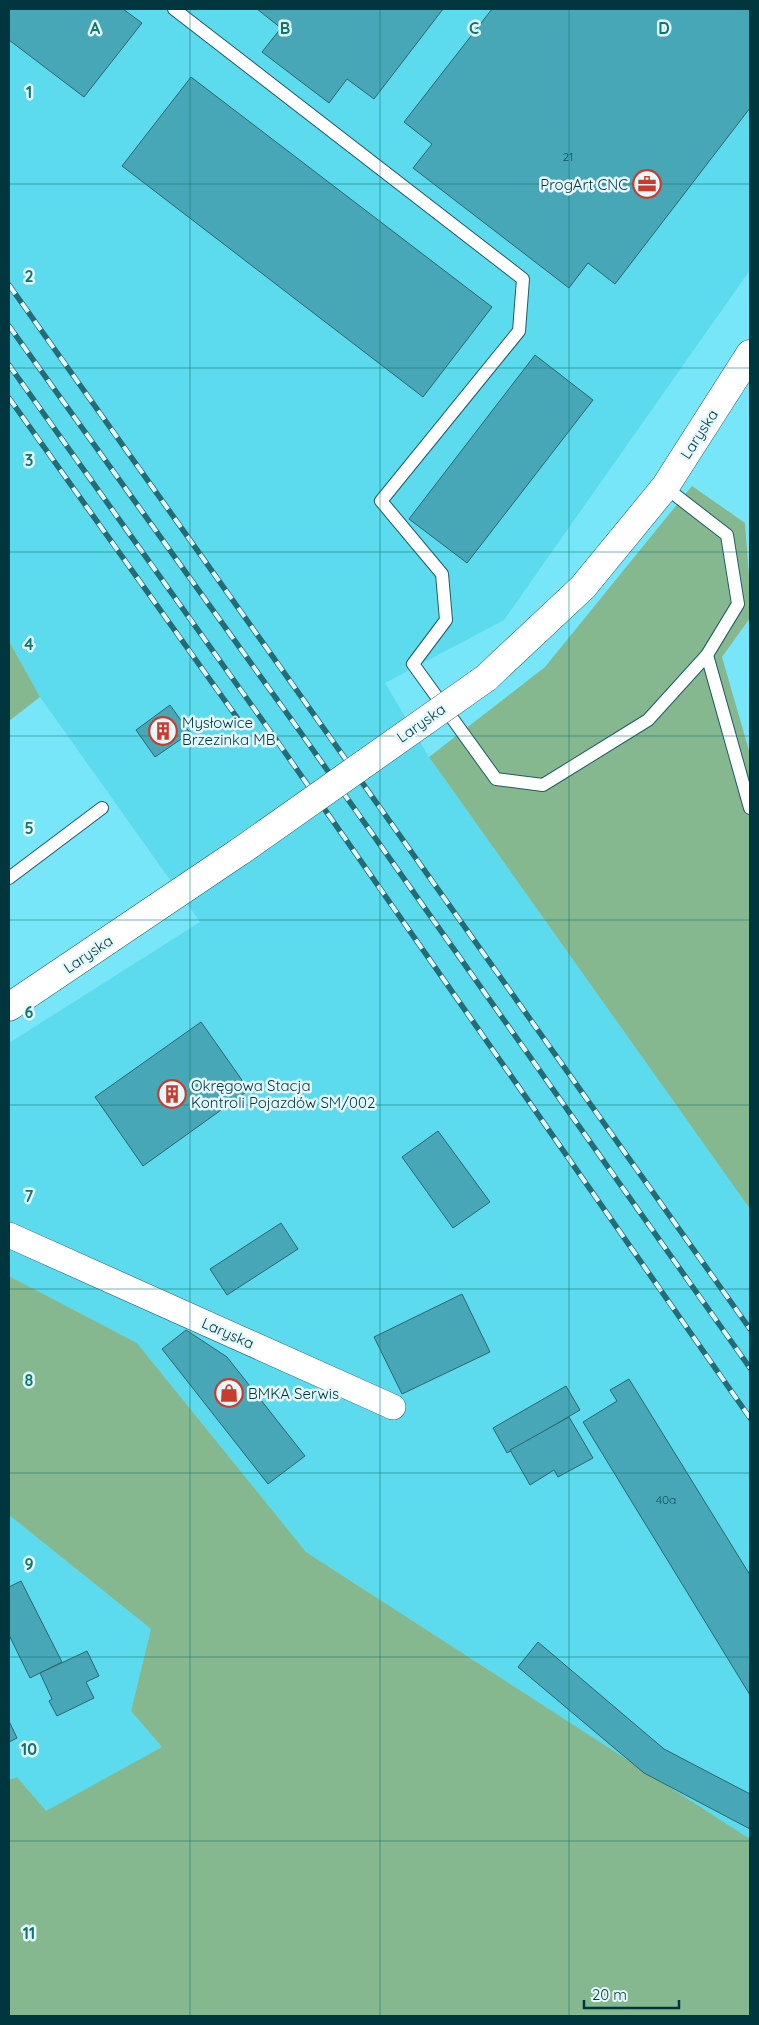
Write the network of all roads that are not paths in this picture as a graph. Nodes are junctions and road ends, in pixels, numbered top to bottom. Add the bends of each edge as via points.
1 (174, 9) edge
2 (750, 354) edge
3 (665, 488) junction
4 (707, 655) junction
5 (750, 805) edge
6 (102, 808) dead end
7 (9, 878) edge
8 (9, 1007) edge
9 (9, 1235) edge
10 (393, 1407) dead end

1 - 4 lane via 523,280 519,331 381,501 442,574 446,620 413,664 496,780 543,785 648,720
2 - 3 street, Laryska
3 - 4 lane via 728,535 738,604
3 - 8 street, Laryska, bridge via 583,587 486,678 242,850
4 - 5 lane
6 - 7 lane
9 - 10 street, Laryska

